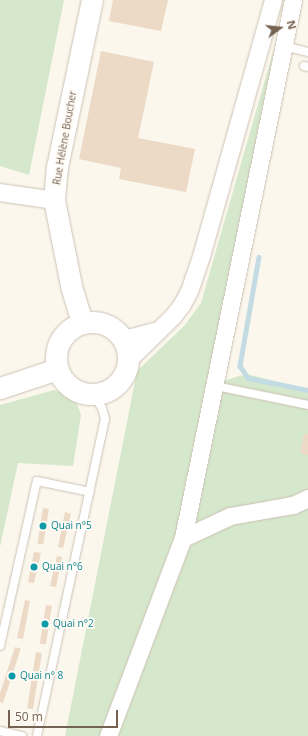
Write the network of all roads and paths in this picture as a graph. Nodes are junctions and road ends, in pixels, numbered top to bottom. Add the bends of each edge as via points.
1 (92, 0) edge
2 (273, 0) edge
3 (293, 0) edge
4 (284, 46) junction
5 (308, 52) edge
6 (0, 192) edge
7 (54, 200) junction
8 (82, 322) junction
9 (158, 330) junction
10 (124, 340) junction
11 (128, 360) junction
12 (57, 369) junction
13 (215, 386) junction
14 (0, 388) edge
15 (93, 394) junction
16 (308, 405) edge
17 (90, 492) junction
18 (308, 498) edge
19 (183, 538) junction
20 (0, 646) edge
21 (0, 731) edge
22 (22, 736) edge
23 (37, 736) edge
24 (108, 736) edge

1 - 7 street, Rue Hélène Boucher via 57,167
2 - 9 street via 189,291 173,316
3 - 4 street
4 - 5 lane
4 - 13 street
6 - 7 street
7 - 8 street, Rue Hélène Boucher via 71,285
8 - 10 street via 106,324 116,330
8 - 12 street via 71,327 57,345
9 - 10 street
9 - 11 street
10 - 11 street
11 - 15 street via 126,372 113,388
12 - 14 street
12 - 15 street via 69,386 79,392
13 - 16 lane
13 - 19 street
15 - 17 lane via 102,408 105,419
17 - 20 lane via 37,481
17 - 23 lane
18 - 19 street via 294,505 230,516
19 - 24 street
21 - 22 lane

